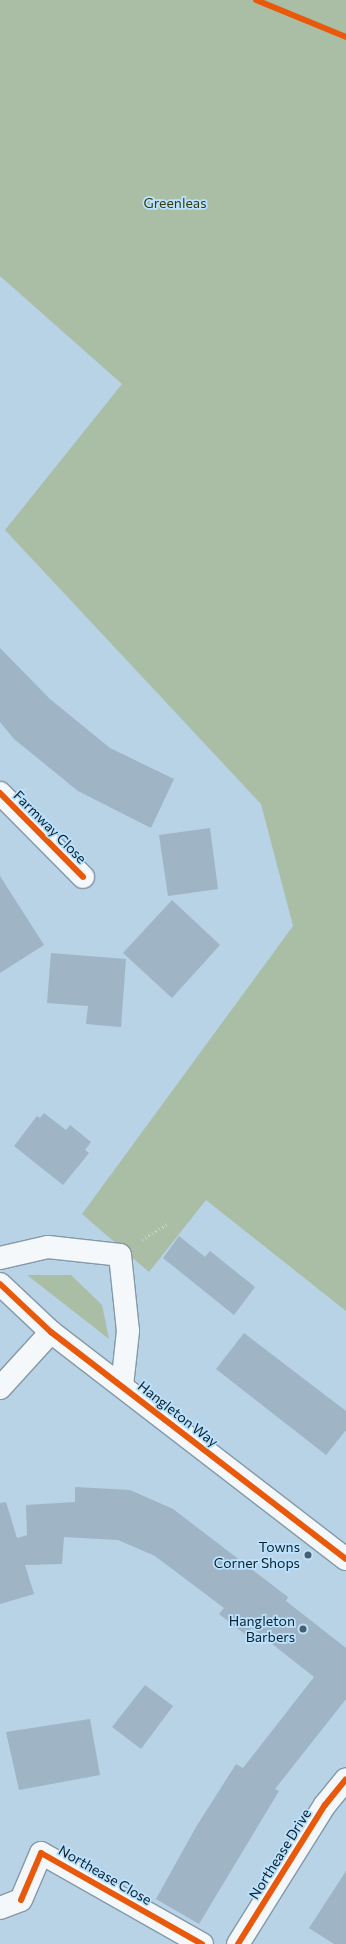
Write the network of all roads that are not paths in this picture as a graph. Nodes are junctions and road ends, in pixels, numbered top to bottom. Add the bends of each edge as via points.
1 (0, 793) edge
2 (83, 877) dead end
3 (0, 1258) edge
4 (0, 1284) edge
5 (50, 1332) junction
6 (122, 1386) junction
7 (0, 1388) edge
8 (346, 1559) edge
9 (346, 1779) edge
10 (0, 1908) edge
11 (202, 1944) edge
12 (238, 1944) edge

1 - 2 street, Farmway Close
3 - 6 street via 48,1247 120,1255 128,1331
4 - 5 street, Hangleton Way
5 - 6 street, Hangleton Way
5 - 7 street
6 - 8 street, Hangleton Way
9 - 12 street, Northease Drive via 325,1805
10 - 11 street, Northease Close via 21,1900 40,1853

